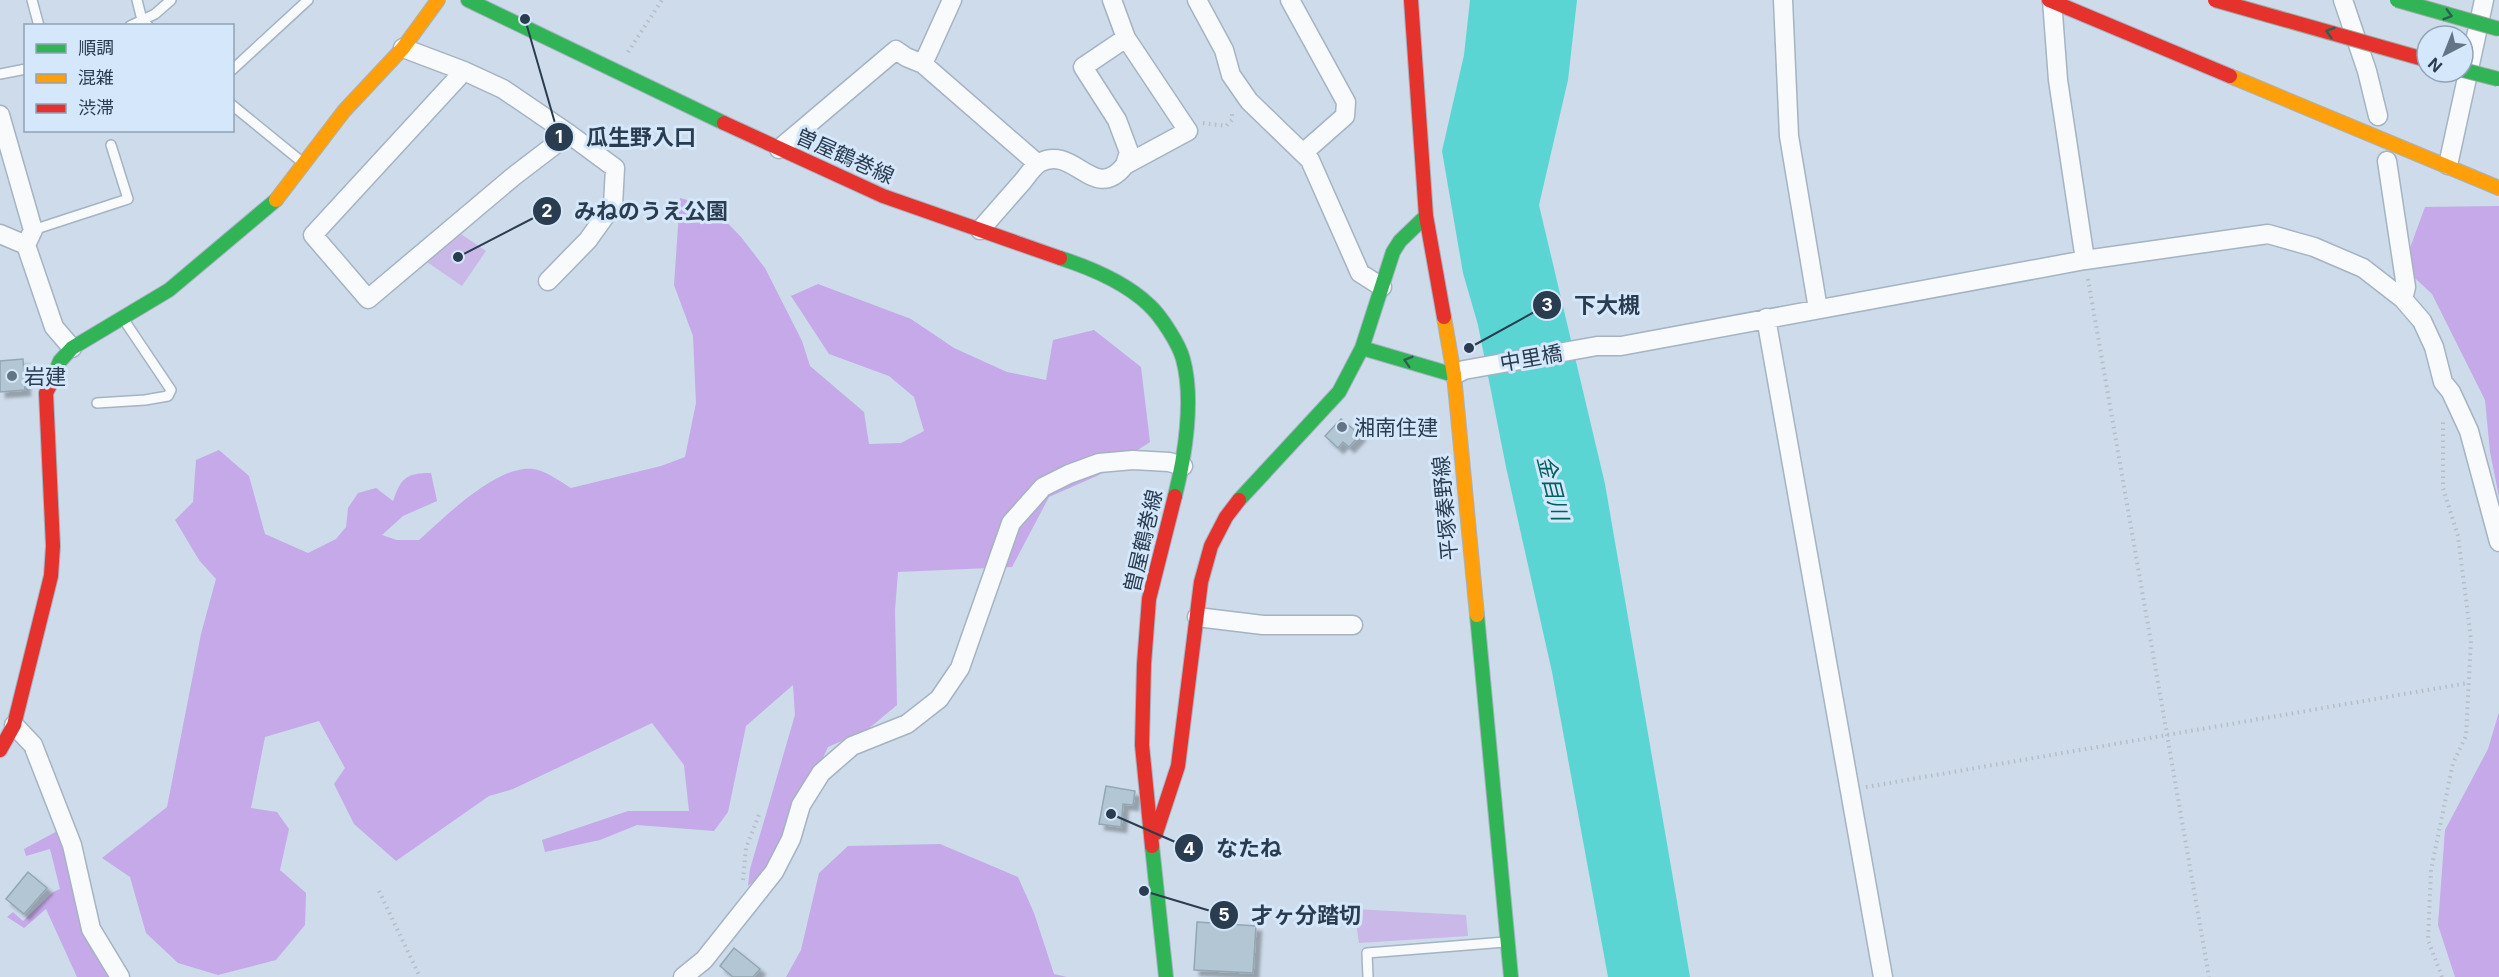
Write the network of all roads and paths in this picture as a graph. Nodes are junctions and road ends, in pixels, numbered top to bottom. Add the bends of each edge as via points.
1 (32, 0) edge
2 (137, 0) edge
3 (171, 0) edge
4 (308, 0) edge
5 (438, 0) edge
6 (468, 0) edge
7 (662, 0) edge
8 (952, 0) edge
9 (1112, 0) edge
10 (1197, 0) edge
11 (1290, 0) edge
12 (1412, 0) edge
13 (1784, 0) edge
14 (2051, 0) edge
15 (2215, 0) edge
16 (2343, 0) edge
17 (2397, 0) edge
18 (2484, 0) edge
19 (145, 23) edge
20 (38, 24) edge
21 (2499, 29) edge
22 (1126, 38) junction
23 (403, 48) junction
24 (2415, 57) edge
25 (923, 64) junction
26 (234, 68) edge
27 (24, 69) edge
28 (616, 70) junction
29 (464, 71) junction
30 (2475, 73) edge
31 (0, 74) edge
32 (2498, 79) edge
33 (1239, 88) junction
34 (234, 107) edge
35 (0, 115) edge
36 (2378, 116) dead end
37 (1196, 129) dead end
38 (569, 134) junction
39 (111, 145) dead end
40 (778, 149) junction
41 (1303, 153) junction
42 (2386, 161) dead end
43 (1038, 164) junction
44 (305, 165) junction
45 (1125, 165) junction
46 (2448, 165) junction
47 (2499, 188) edge
48 (1426, 216) junction
49 (980, 230) junction
50 (0, 234) edge
51 (29, 238) junction
52 (2085, 260) junction
53 (548, 281) dead end
54 (1382, 287) junction
55 (2403, 299) junction
56 (1818, 309) junction
57 (1766, 318) junction
58 (123, 319) junction
59 (72, 348) junction
60 (1362, 348) junction
61 (1459, 372) junction
62 (97, 403) dead end
63 (2443, 417) dead end
64 (1183, 466) junction
65 (2499, 542) edge
66 (1197, 618) junction
67 (1353, 625) dead end
68 (2468, 683) junction
69 (14, 725) junction
70 (2167, 734) junction
71 (0, 750) edge
72 (1851, 790) junction
73 (759, 812) dead end
74 (1153, 842) junction
75 (743, 882) dead end
76 (379, 891) dead end
77 (1508, 942) junction
78 (120, 977) edge
79 (420, 977) edge
80 (683, 977) edge
81 (1166, 977) edge
82 (1368, 977) edge
83 (1511, 977) edge
84 (1883, 977) edge
85 (2209, 977) edge
86 (2442, 977) edge

1 - 20 lane
2 - 19 lane
3 - 19 lane
4 - 26 lane
5 - 23 main road
6 - 28 main road, 曽屋鶴巻線
7 - 28 path
8 - 25 street
9 - 22 street
10 - 33 street
11 - 41 street via 1346,102 1345,116
12 - 48 main road, 平塚秦野線
13 - 56 street via 1789,136
14 - 46 main road
14 - 52 street via 2058,80
24 -> 15 main road, bridge
16 - 36 street
17 -> 21 main road, bridge
18 - 46 street
22 - 45 street via 1083,67 1117,120 1128,152
22 - 45 street via 1188,132
23 - 29 street
23 - 44 main road via 344,111
25 - 40 street via 896,50
25 - 43 street
27 - 31 lane
28 - 40 main road, 曽屋鶴巻線
29 - 38 street via 503,89
29 - 38 street via 313,235 368,299
30 - 32 main road, bridge
33 - 37 path via 1231,98 1232,120 1226,126 1203,123
33 - 41 street
34 - 44 lane
35 - 51 street
38 - 53 street via 615,168 613,205 588,240
39 - 51 lane via 128,199
40 - 49 main road, 曽屋鶴巻線 via 883,196
41 - 54 street via 1310,160 1360,273
42 - 55 street via 2406,288
43 - 45 street via 1056,159 1097,180 1107,180
43 - 49 street
44 - 58 main road via 256,218 169,290
46 - 47 main road
48 - 54 main road via 1393,252
48 - 61 main road, 平塚秦野線 via 1439,294
49 - 64 main road, 曽屋鶴巻線 via 1084,266 1120,284 1149,305 1183,358 1188,393
50 - 51 street
51 - 59 street via 54,327
52 - 55 street, 中里橋 via 2268,234 2342,257
52 - 56 street, 中里橋
52 - 70 path
54 - 60 main road
55 - 65 street, 中里橋 via 2422,321 2443,382 2469,430
56 - 57 street, 中里橋
57 - 61 street, 中里橋
57 - 72 street
58 - 59 main road
58 - 62 lane via 171,390 168,396
59 - 69 main road via 60,362 46,393 51,576
61 -> 60 main road
60 - 66 main road via 1339,392 1226,517 1211,546
61 - 77 main road, 平塚秦野線
63 - 68 path via 2443,488 2458,536 2471,639
64 - 74 main road, 曽屋鶴巻線 via 1149,599 1142,745
64 - 80 street via 1133,460 1099,464 1043,487 1011,523 960,668 939,699 907,724 852,746 821,773 801,805 791,839 774,872 704,960
66 - 67 street via 1263,624
66 - 74 main road via 1178,766
68 - 70 path
68 - 86 path via 2466,736 2453,763 2431,870 2428,940
69 - 71 main road
69 - 78 street via 33,745 72,845 91,929
70 - 72 path
70 - 85 path
72 - 84 street
73 - 75 path via 746,848
74 - 81 main road, 曽屋鶴巻線
76 - 79 path
77 - 82 lane via 1367,953
77 - 83 main road, 平塚秦野線

